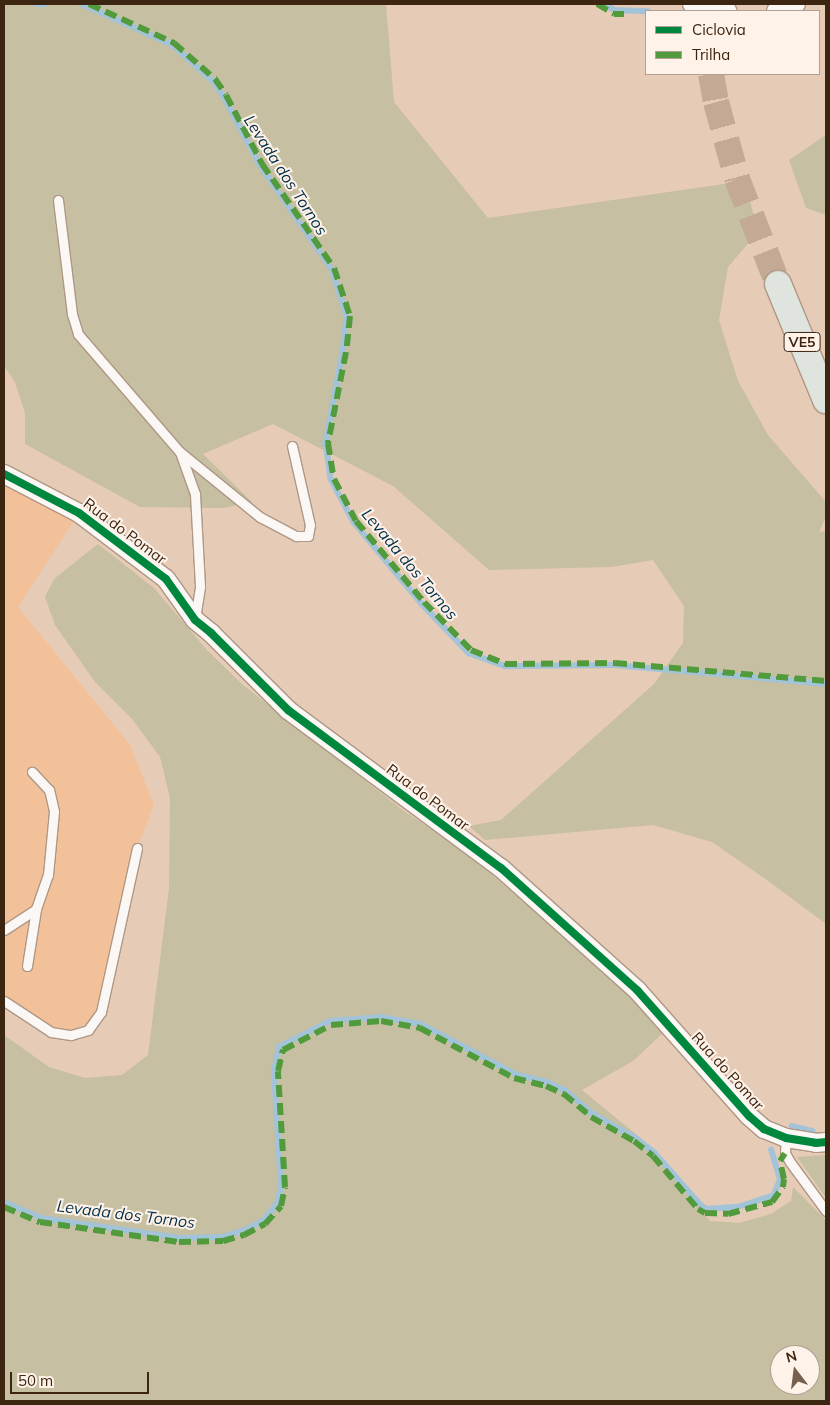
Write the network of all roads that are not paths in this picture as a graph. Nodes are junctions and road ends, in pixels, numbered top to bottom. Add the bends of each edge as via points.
1 (692, 4) edge
2 (796, 4) edge
3 (722, 10) edge
4 (779, 10) edge
5 (58, 200) dead end
6 (778, 284) tunnel mouth
7 (826, 400) edge
8 (292, 446) dead end
9 (180, 452) junction
10 (4, 474) edge
11 (195, 620) junction
12 (32, 772) dead end
13 (138, 848) dead end
14 (36, 909) junction
15 (4, 930) edge
16 (27, 966) dead end
17 (4, 1001) edge
18 (786, 1138) junction
19 (826, 1142) edge
20 (826, 1212) edge

1 - 3 street
2 - 4 street
5 - 9 lane via 72,314 78,334
6 - 7 main road, VE5
8 - 9 lane via 310,525 308,536 296,536 260,517
9 - 11 lane via 196,494 200,587
10 - 11 street, Rua do Pomar via 79,513 166,579
11 - 18 street, Rua do Pomar via 288,710 501,868 637,990 749,1116 764,1129
12 - 14 lane via 49,790 54,811 48,876
13 - 17 lane via 101,1012 88,1030 71,1035 51,1032
14 - 15 lane
14 - 16 lane
18 - 19 street, Rua do Pomar
18 - 20 lane via 785,1153

